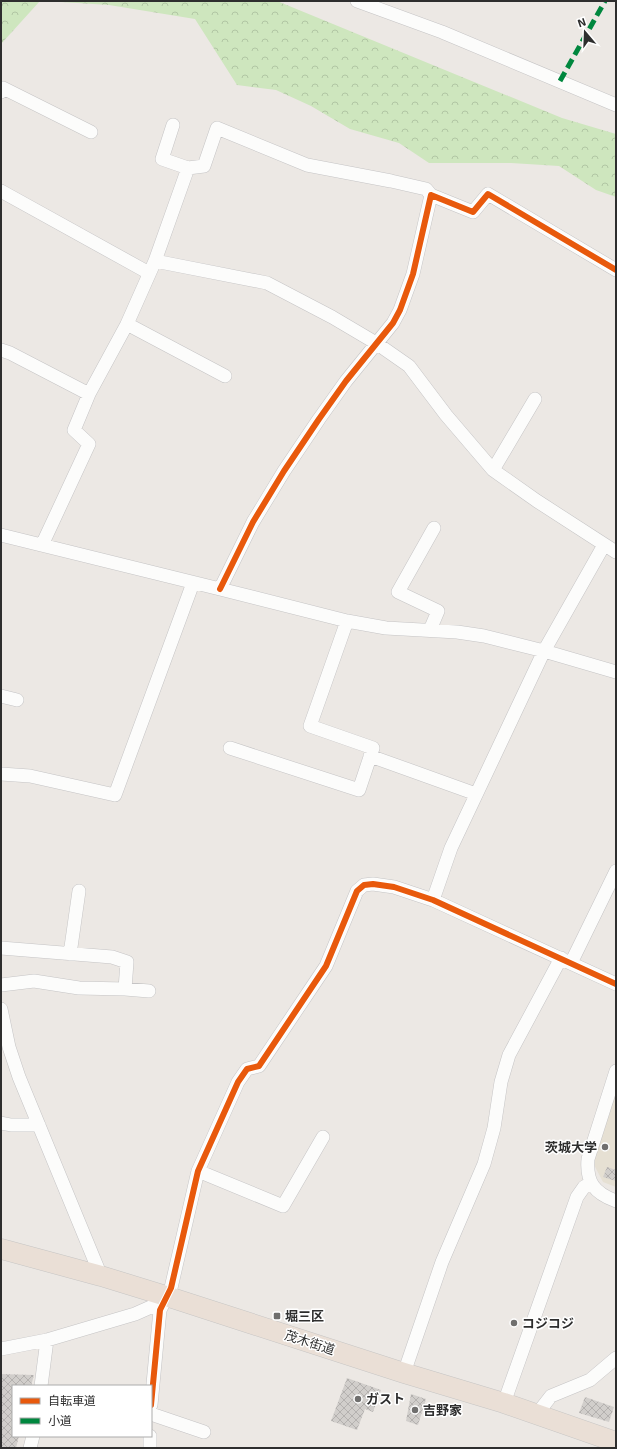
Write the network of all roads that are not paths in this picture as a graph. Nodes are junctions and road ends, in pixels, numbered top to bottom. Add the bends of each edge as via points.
1 (357, 1) edge
2 (1, 92) edge
3 (616, 104) edge
4 (173, 125) dead end
5 (91, 132) dead end
6 (188, 168) junction
7 (1, 191) edge
8 (431, 195) junction
9 (155, 261) junction
10 (616, 270) edge
11 (149, 273) junction
12 (127, 324) junction
13 (376, 344) junction
14 (1, 350) edge
15 (225, 376) dead end
16 (89, 394) junction
17 (536, 399) dead end
18 (493, 470) junction
19 (434, 528) dead end
20 (1, 535) edge
21 (42, 545) junction
22 (604, 545) junction
23 (616, 552) edge
24 (193, 583) junction
25 (220, 588) junction
26 (347, 621) junction
27 (430, 630) junction
28 (544, 651) junction
29 (616, 672) edge
30 (1, 696) edge
31 (17, 700) dead end
32 (230, 748) dead end
33 (370, 756) junction
34 (1, 774) edge
35 (476, 794) junction
36 (616, 871) edge
37 (79, 891) dead end
38 (433, 900) junction
39 (1, 948) edge
40 (70, 954) junction
41 (566, 960) junction
42 (616, 984) edge
43 (1, 985) edge
44 (125, 989) junction
45 (149, 991) dead end
46 (1, 1009) edge
47 (616, 1071) edge
48 (1, 1123) edge
49 (39, 1125) junction
50 (323, 1137) dead end
51 (198, 1171) junction
52 (591, 1183) junction
53 (616, 1201) edge
54 (1, 1250) edge
55 (101, 1276) junction
56 (166, 1296) junction
57 (47, 1340) junction
58 (1, 1349) edge
59 (616, 1358) edge
60 (404, 1373) junction
61 (41, 1385) edge
62 (152, 1392) edge
63 (504, 1403) junction
64 (152, 1414) edge
65 (537, 1414) junction
66 (204, 1432) dead end
67 (33, 1437) edge
68 (150, 1437) edge
69 (616, 1442) edge
70 (30, 1448) edge
71 (150, 1448) edge

1 - 3 street via 442,32
2 - 5 street via 3,88
4 - 6 street via 162,159
6 - 8 street via 204,166 217,128 307,165 426,189
6 - 9 street
7 - 11 street
8 - 10 street via 473,212 488,194
8 - 13 street via 413,274 400,310
9 - 11 street
9 - 13 street via 267,283 332,317
11 - 12 street
12 - 15 street
12 - 16 street
13 - 18 street via 409,366 446,415
13 - 25 street via 346,381 284,471 253,522
14 - 16 street
16 - 21 street via 74,430 89,444
17 - 18 street
18 - 22 street
19 - 27 street via 398,592 438,611
20 - 21 street
21 - 24 street
22 - 23 street
22 - 28 street
24 - 25 street
24 - 34 street via 115,795 30,776
25 - 26 street
26 - 27 street via 386,628
26 - 33 street via 310,726 373,748
27 - 28 street via 484,636
28 - 29 street
28 - 35 street
30 - 31 street
32 - 33 street via 359,790
33 - 35 street
35 - 38 street via 451,848
36 - 41 street
37 - 40 street
38 - 41 street
38 - 51 street via 394,887 373,884 364,885 358,891 326,966 259,1066 247,1069 238,1082
39 - 40 street
40 - 44 street via 112,957 127,962
41 - 42 street
41 - 60 street via 509,1055 484,1164 442,1262
43 - 44 street via 34,981 79,988
44 - 45 street
46 - 49 street via 9,1047
47 - 52 street via 588,1159
48 - 49 street
49 - 55 street
50 - 51 street via 283,1206
51 - 56 street via 171,1288
52 - 53 street via 593,1188 606,1198
52 - 63 street via 584,1187 577,1197
54 - 55 highway, 茂木街道
55 - 56 highway, 茂木街道
56 - 57 street via 146,1310
56 - 60 highway, 茂木街道
56 - 62 street via 158,1317
57 - 58 street
57 - 61 street
59 - 65 street via 590,1380 551,1396
60 - 63 highway, 茂木街道
63 - 65 highway, 茂木街道
64 - 66 street
65 - 69 highway, 茂木街道
67 - 70 street
68 - 71 street

